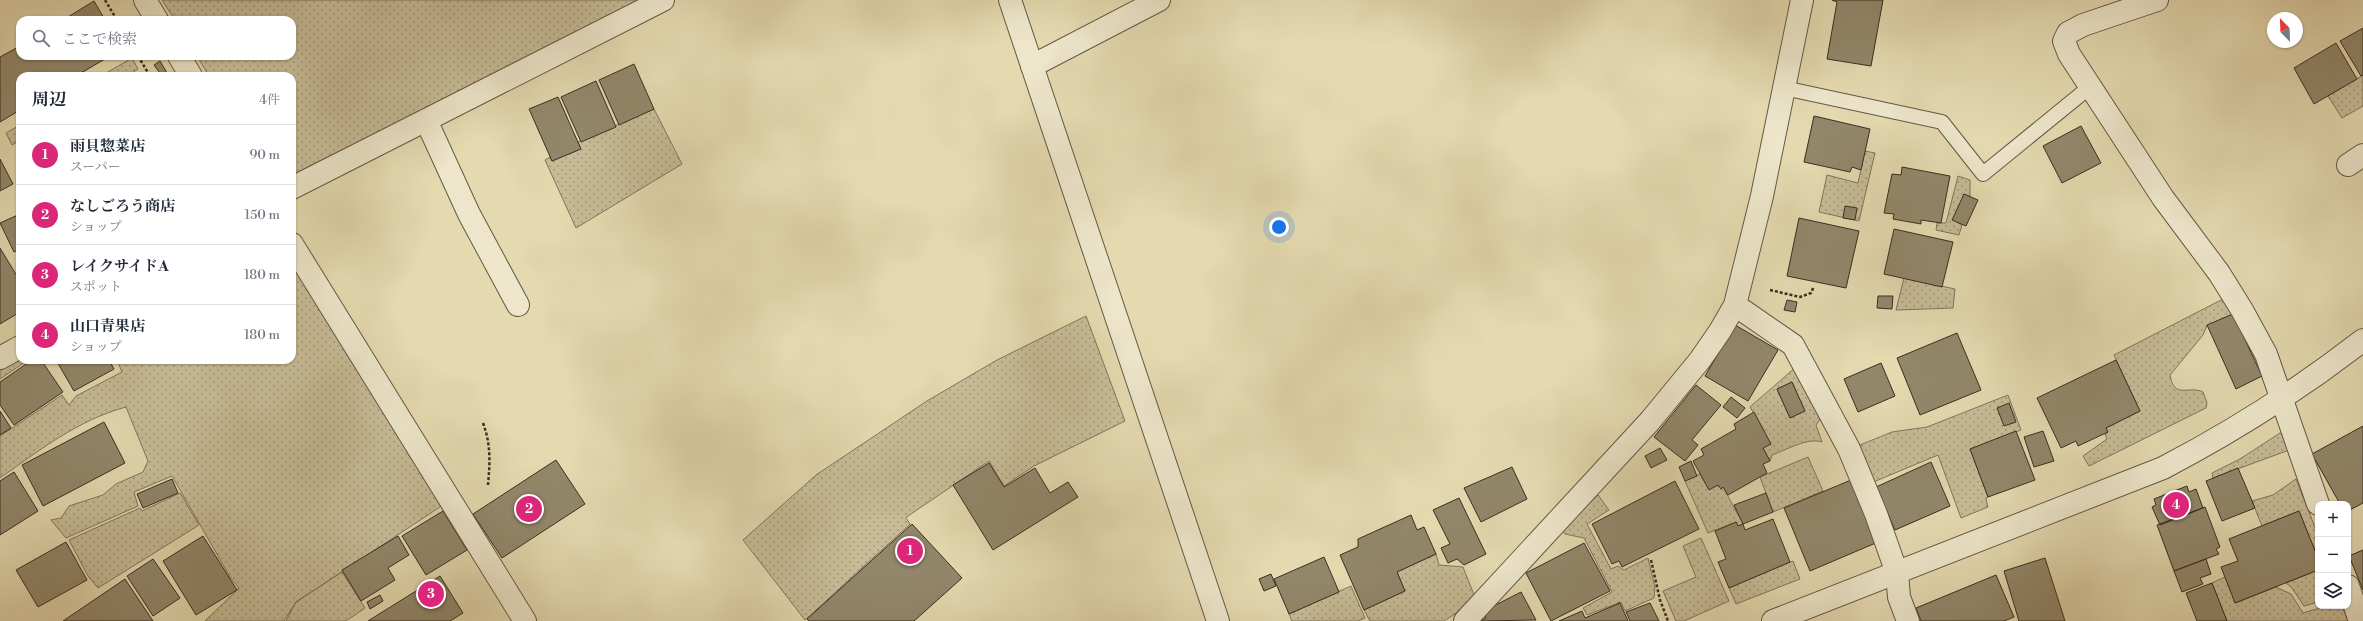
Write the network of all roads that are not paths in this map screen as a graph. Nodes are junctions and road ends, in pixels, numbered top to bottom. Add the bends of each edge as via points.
1 (145, 0) edge
2 (663, 0) edge
3 (1010, 0) edge
4 (1159, 0) edge
5 (1802, 0) edge
6 (2157, 0) edge
7 (155, 16) edge
8 (181, 60) edge
9 (1032, 66) junction
10 (189, 72) edge
11 (2091, 86) junction
12 (1784, 88) junction
13 (426, 120) junction
14 (296, 186) edge
15 (296, 250) edge
16 (518, 305) dead end
17 (1735, 305) junction
18 (2363, 340) edge
19 (16, 348) edge
20 (0, 358) edge
21 (2282, 398) junction
22 (2317, 501) edge
23 (1897, 573) junction
24 (2351, 595) edge
25 (525, 621) edge
26 (1218, 621) edge
27 (1465, 621) edge
28 (1773, 621) edge
29 (1908, 621) edge
30 (2360, 621) edge

1 - 7 street
2 - 13 street
3 - 9 street
4 - 9 street
5 - 12 street
6 - 11 street via 2083,25 2068,33 2064,41 2069,54
8 - 10 street
9 - 26 street
11 - 12 lane via 1984,174 1942,122
11 - 21 street via 2162,198 2219,273 2242,310 2266,354
12 - 17 street via 1762,196
13 - 14 street
13 - 16 street via 469,214
15 - 25 street
17 - 23 street via 1793,344 1849,449
17 - 27 street via 1700,360 1650,420
18 - 21 street
19 - 20 street
21 - 22 street
21 - 23 street via 2222,437 2163,468
23 - 28 street
23 - 29 street via 1899,597
24 - 30 street

